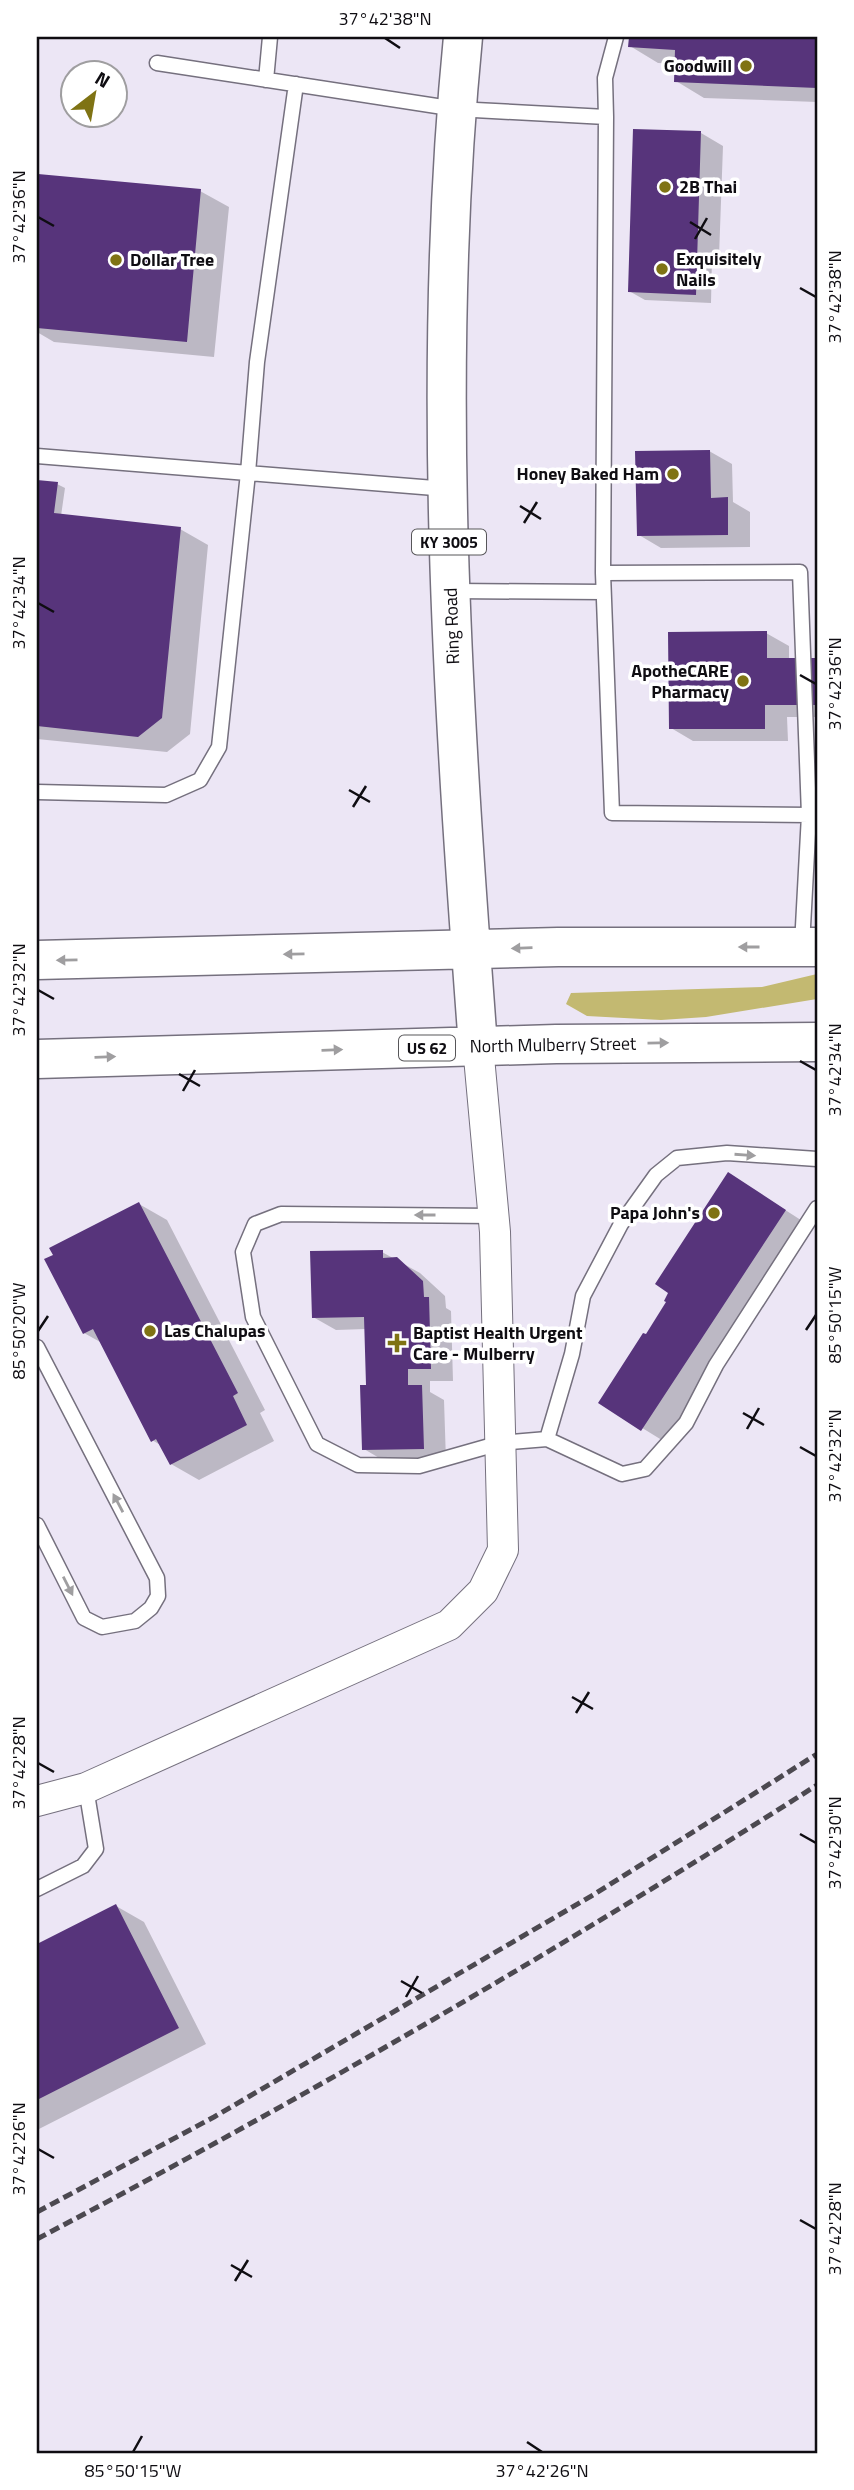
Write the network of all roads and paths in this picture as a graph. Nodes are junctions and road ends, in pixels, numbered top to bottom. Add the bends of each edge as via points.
1 (270, 37) edge
2 (463, 37) edge
3 (616, 37) edge
4 (157, 63) dead end
5 (266, 79) junction
6 (296, 84) junction
7 (456, 109) junction
8 (606, 117) junction
9 (37, 456) edge
10 (248, 473) junction
11 (448, 489) junction
12 (603, 573) junction
13 (451, 591) junction
14 (603, 592) junction
15 (37, 792) edge
16 (809, 815) junction
17 (810, 947) edge
18 (471, 950) junction
19 (37, 960) edge
20 (817, 1042) edge
21 (478, 1046) junction
22 (37, 1059) edge
23 (817, 1159) edge
24 (817, 1208) edge
25 (493, 1216) junction
26 (37, 1347) edge
27 (547, 1439) junction
28 (500, 1443) junction
29 (37, 1525) edge
30 (86, 1788) junction
31 (37, 1801) edge
32 (37, 1889) edge

1 - 5 lane
2 - 7 main road, Ring Road / KY 3005
3 - 8 lane via 606,78
4 - 5 lane
5 - 6 lane
6 - 7 lane
6 - 10 lane via 257,362
7 - 8 lane
7 - 11 main road, Ring Road / KY 3005 via 449,240
8 - 12 lane
9 - 10 lane
10 - 11 lane
10 - 15 lane via 219,747 200,780 166,795
11 - 13 main road, Ring Road / KY 3005
12 - 14 lane
12 - 16 lane via 800,572
13 - 14 lane
13 - 18 main road, Ring Road / KY 3005
14 - 16 lane via 612,813
16 - 17 lane
17 -> 18 main road
18 -> 19 main road
18 - 21 main road, Ring Road / KY 3005
21 -> 20 main road, North Mulberry Street / US 62
22 -> 21 main road, North Mulberry Street / US 62
21 - 25 street
27 -> 23 lane via 583,1296 621,1224 656,1175 677,1158 727,1153
24 - 27 lane via 716,1365 686,1423 645,1469 622,1474
25 - 28 street
25 -> 28 lane via 281,1214 256,1224 243,1252 253,1317 317,1444 358,1465 419,1466
29 -> 26 lane via 84,1619 102,1628 135,1621 158,1596 158,1578
27 - 28 lane
28 - 30 street via 503,1550 483,1591 449,1625
30 - 31 street
30 - 32 lane via 96,1849 83,1866

